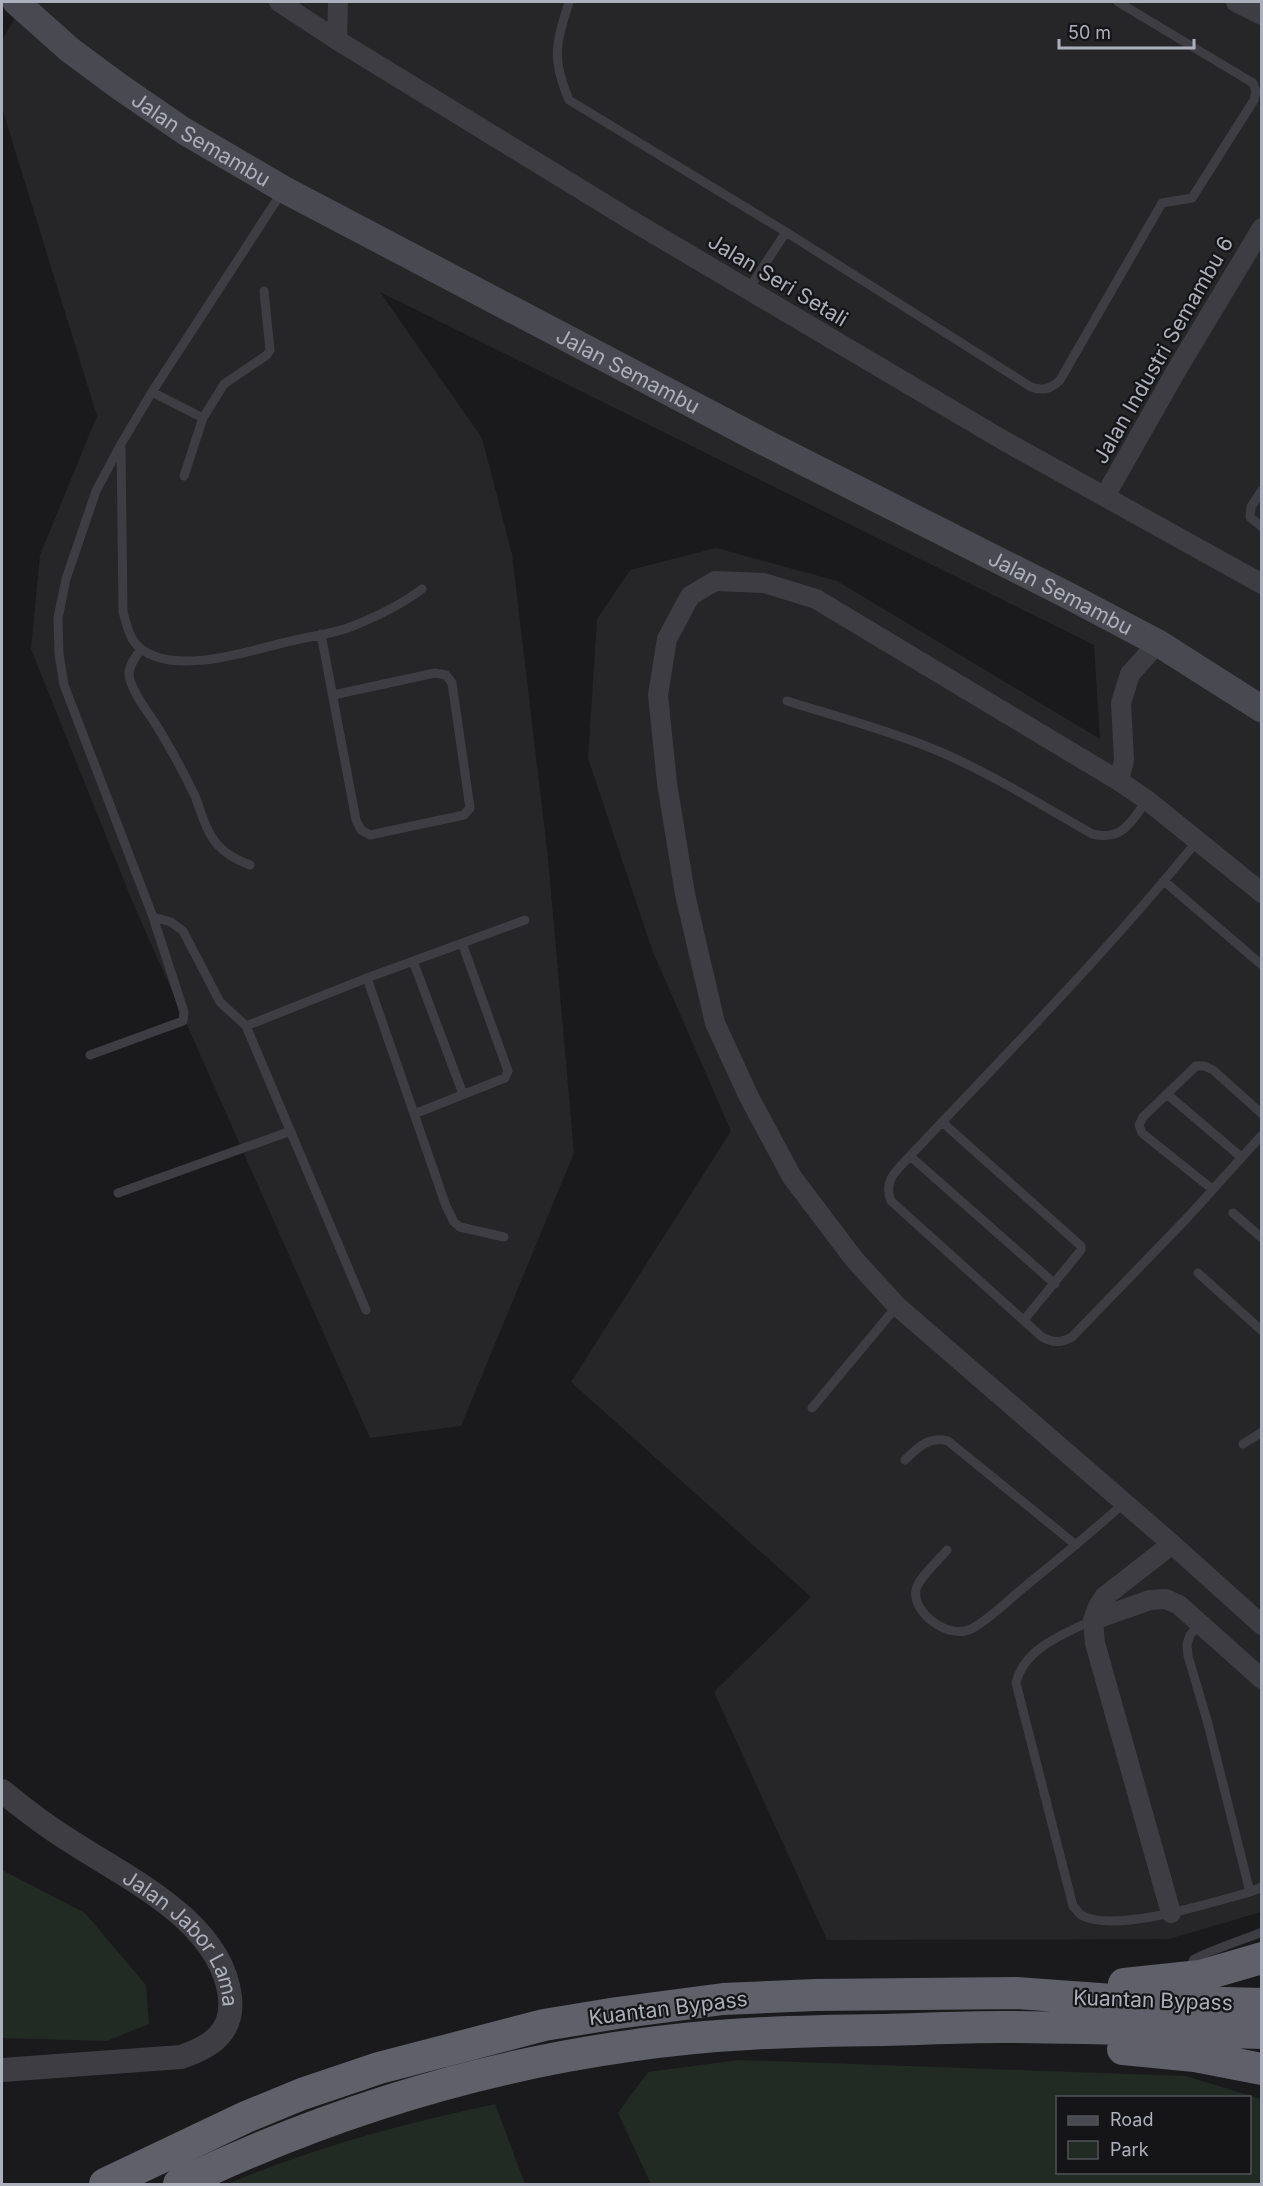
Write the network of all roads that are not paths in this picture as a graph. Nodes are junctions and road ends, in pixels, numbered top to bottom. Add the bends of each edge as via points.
1 (16, 2) edge
2 (279, 2) edge
3 (339, 2) edge
4 (569, 2) edge
5 (1118, 2) edge
6 (1236, 2) edge
7 (1262, 15) edge
8 (337, 40) junction
9 (283, 189) junction
10 (1262, 228) edge
11 (786, 232) junction
12 (748, 290) junction
13 (264, 291) dead end
14 (152, 393) junction
15 (203, 418) junction
16 (121, 444) junction
17 (184, 476) dead end
18 (1262, 490) edge
19 (1105, 496) junction
20 (1262, 527) edge
21 (1262, 584) edge
22 (422, 589) dead end
23 (321, 634) junction
24 (1158, 643) junction
25 (141, 649) junction
26 (333, 695) junction
27 (787, 701) dead end
28 (1262, 709) edge
29 (1119, 781) junction
30 (1147, 800) junction
31 (1197, 841) junction
32 (250, 865) dead end
33 (1164, 881) junction
34 (1262, 893) edge
35 (153, 917) junction
36 (525, 920) dead end
37 (462, 943) junction
38 (413, 961) junction
39 (1262, 965) edge
40 (367, 978) junction
41 (246, 1026) junction
42 (90, 1055) dead end
43 (1167, 1094) junction
44 (463, 1095) junction
45 (414, 1114) junction
46 (1262, 1114) edge
47 (942, 1122) junction
48 (291, 1131) junction
49 (1262, 1135) edge
50 (910, 1156) junction
51 (1241, 1156) junction
52 (1212, 1189) junction
53 (117, 1193) dead end
54 (1233, 1213) dead end
55 (504, 1237) dead end
56 (1262, 1238) edge
57 (1198, 1273) dead end
58 (1054, 1284) junction
59 (897, 1306) junction
60 (366, 1310) dead end
61 (1024, 1320) junction
62 (1262, 1331) edge
63 (812, 1408) dead end
64 (1262, 1432) edge
65 (1243, 1444) dead end
66 (905, 1460) dead end
67 (1124, 1503) junction
68 (1172, 1544) junction
69 (1076, 1545) junction
70 (947, 1551) dead end
71 (1093, 1620) junction
72 (1200, 1624) junction
73 (1262, 1625) edge
74 (1262, 1679) edge
75 (2, 1791) edge
76 (1262, 1887) edge
77 (1250, 1892) junction
78 (1171, 1913) junction
79 (1262, 1932) edge
80 (1262, 1958) edge
81 (1189, 1977) junction
82 (1016, 1993) junction
83 (1262, 2004) edge
84 (885, 2030) junction
85 (1262, 2033) edge
86 (1262, 2068) edge
87 (2, 2070) edge
88 (105, 2184) edge
89 (179, 2184) edge

1 - 9 main road, Jalan Semambu via 120,87 184,131
2 - 8 street, Jalan Seri Setali
3 - 8 street
4 - 11 lane via 557,41 558,75 568,100
5 - 11 lane via 1253,83 1256,91 1192,198 1162,203 1054,386 1031,387
6 - 7 street
8 - 12 street, Jalan Seri Setali
9 - 14 lane
9 - 24 main road, Jalan Semambu via 764,442
10 - 19 street, Jalan Industri Semambu 6
11 - 12 lane
12 - 19 street, Jalan Seri Setali
13 - 15 lane via 270,350 224,384
14 - 15 lane
14 - 16 lane
15 - 17 lane
16 - 25 lane via 123,612 130,638
16 - 35 lane via 96,491 66,579 58,618 59,654 64,685
18 - 20 lane via 1251,507 1250,518
19 - 21 street, Jalan Seri Setali
22 - 23 lane via 382,614
23 - 25 lane via 211,659 177,661 158,658
23 - 26 lane
24 - 28 main road, Jalan Semambu
24 - 29 street via 1130,674 1121,703 1124,760
25 - 32 lane via 129,674 137,695 176,757 212,838 222,850
26 - 26 lane via 361,830 369,835 464,815 470,808 452,683 446,675 435,673
27 - 30 lane via 934,749 1092,834 1105,837 1127,827
29 - 30 street
29 - 59 street via 816,599 764,583 715,581 690,596 668,639 658,695 667,783 685,894 715,1023 792,1177 854,1259
30 - 31 street
31 - 33 lane
31 - 34 street
33 - 39 lane
33 - 47 lane
35 - 41 lane via 171,922 183,931 220,1002
35 - 42 lane via 184,1012 183,1021
36 - 37 lane
37 - 38 lane
37 - 44 lane via 508,1071 505,1078
38 - 40 lane
38 - 44 lane
40 - 41 lane
40 - 45 lane
41 - 48 lane
43 - 46 lane via 1196,1066 1204,1066
43 - 51 lane
43 - 52 lane via 1143,1117 1139,1125 1142,1133
44 - 45 lane
45 - 55 lane via 454,1222 460,1227
47 - 50 lane
47 - 58 lane via 1079,1242 1082,1250
48 - 53 lane
48 - 60 lane
49 - 51 lane
50 - 58 lane
50 - 61 lane via 890,1180 887,1191 891,1201
51 - 52 lane
52 - 61 lane via 1072,1337 1064,1342 1049,1341
54 - 56 lane
57 - 62 lane
58 - 61 lane
59 - 63 lane
59 - 67 street
64 - 65 lane
66 - 69 lane via 928,1441 948,1441
67 - 68 street
67 - 69 lane
68 - 71 street via 1104,1597
68 - 73 street
69 - 70 lane via 964,1632 943,1628 916,1600 920,1581
71 - 72 street via 1150,1600 1166,1599
71 - 78 street via 1095,1643
71 - 78 lane via 1041,1647 1018,1672 1016,1683 1073,1906 1081,1915 1093,1919 1130,1920
72 - 74 street
72 - 77 lane via 1190,1635 1188,1656
75 - 87 street, Jalan Jabor Lama via 72,1843 170,1906 199,1934 219,1962 231,2005 228,2023 219,2036 204,2049 181,2058
76 - 77 lane
77 - 78 lane
79 - 81 lane via 1199,1955
80 - 81 highway
81 - 82 highway
82 - 83 highway, Kuantan Bypass
82 - 88 highway, Kuantan Bypass via 763,1996 672,2005 544,2025 379,2068 302,2094
84 - 85 highway, Kuantan Bypass via 1002,2027
84 - 86 highway via 1150,2051
84 - 89 highway, Kuantan Bypass via 806,2030 703,2037 532,2063 352,2113 279,2139

